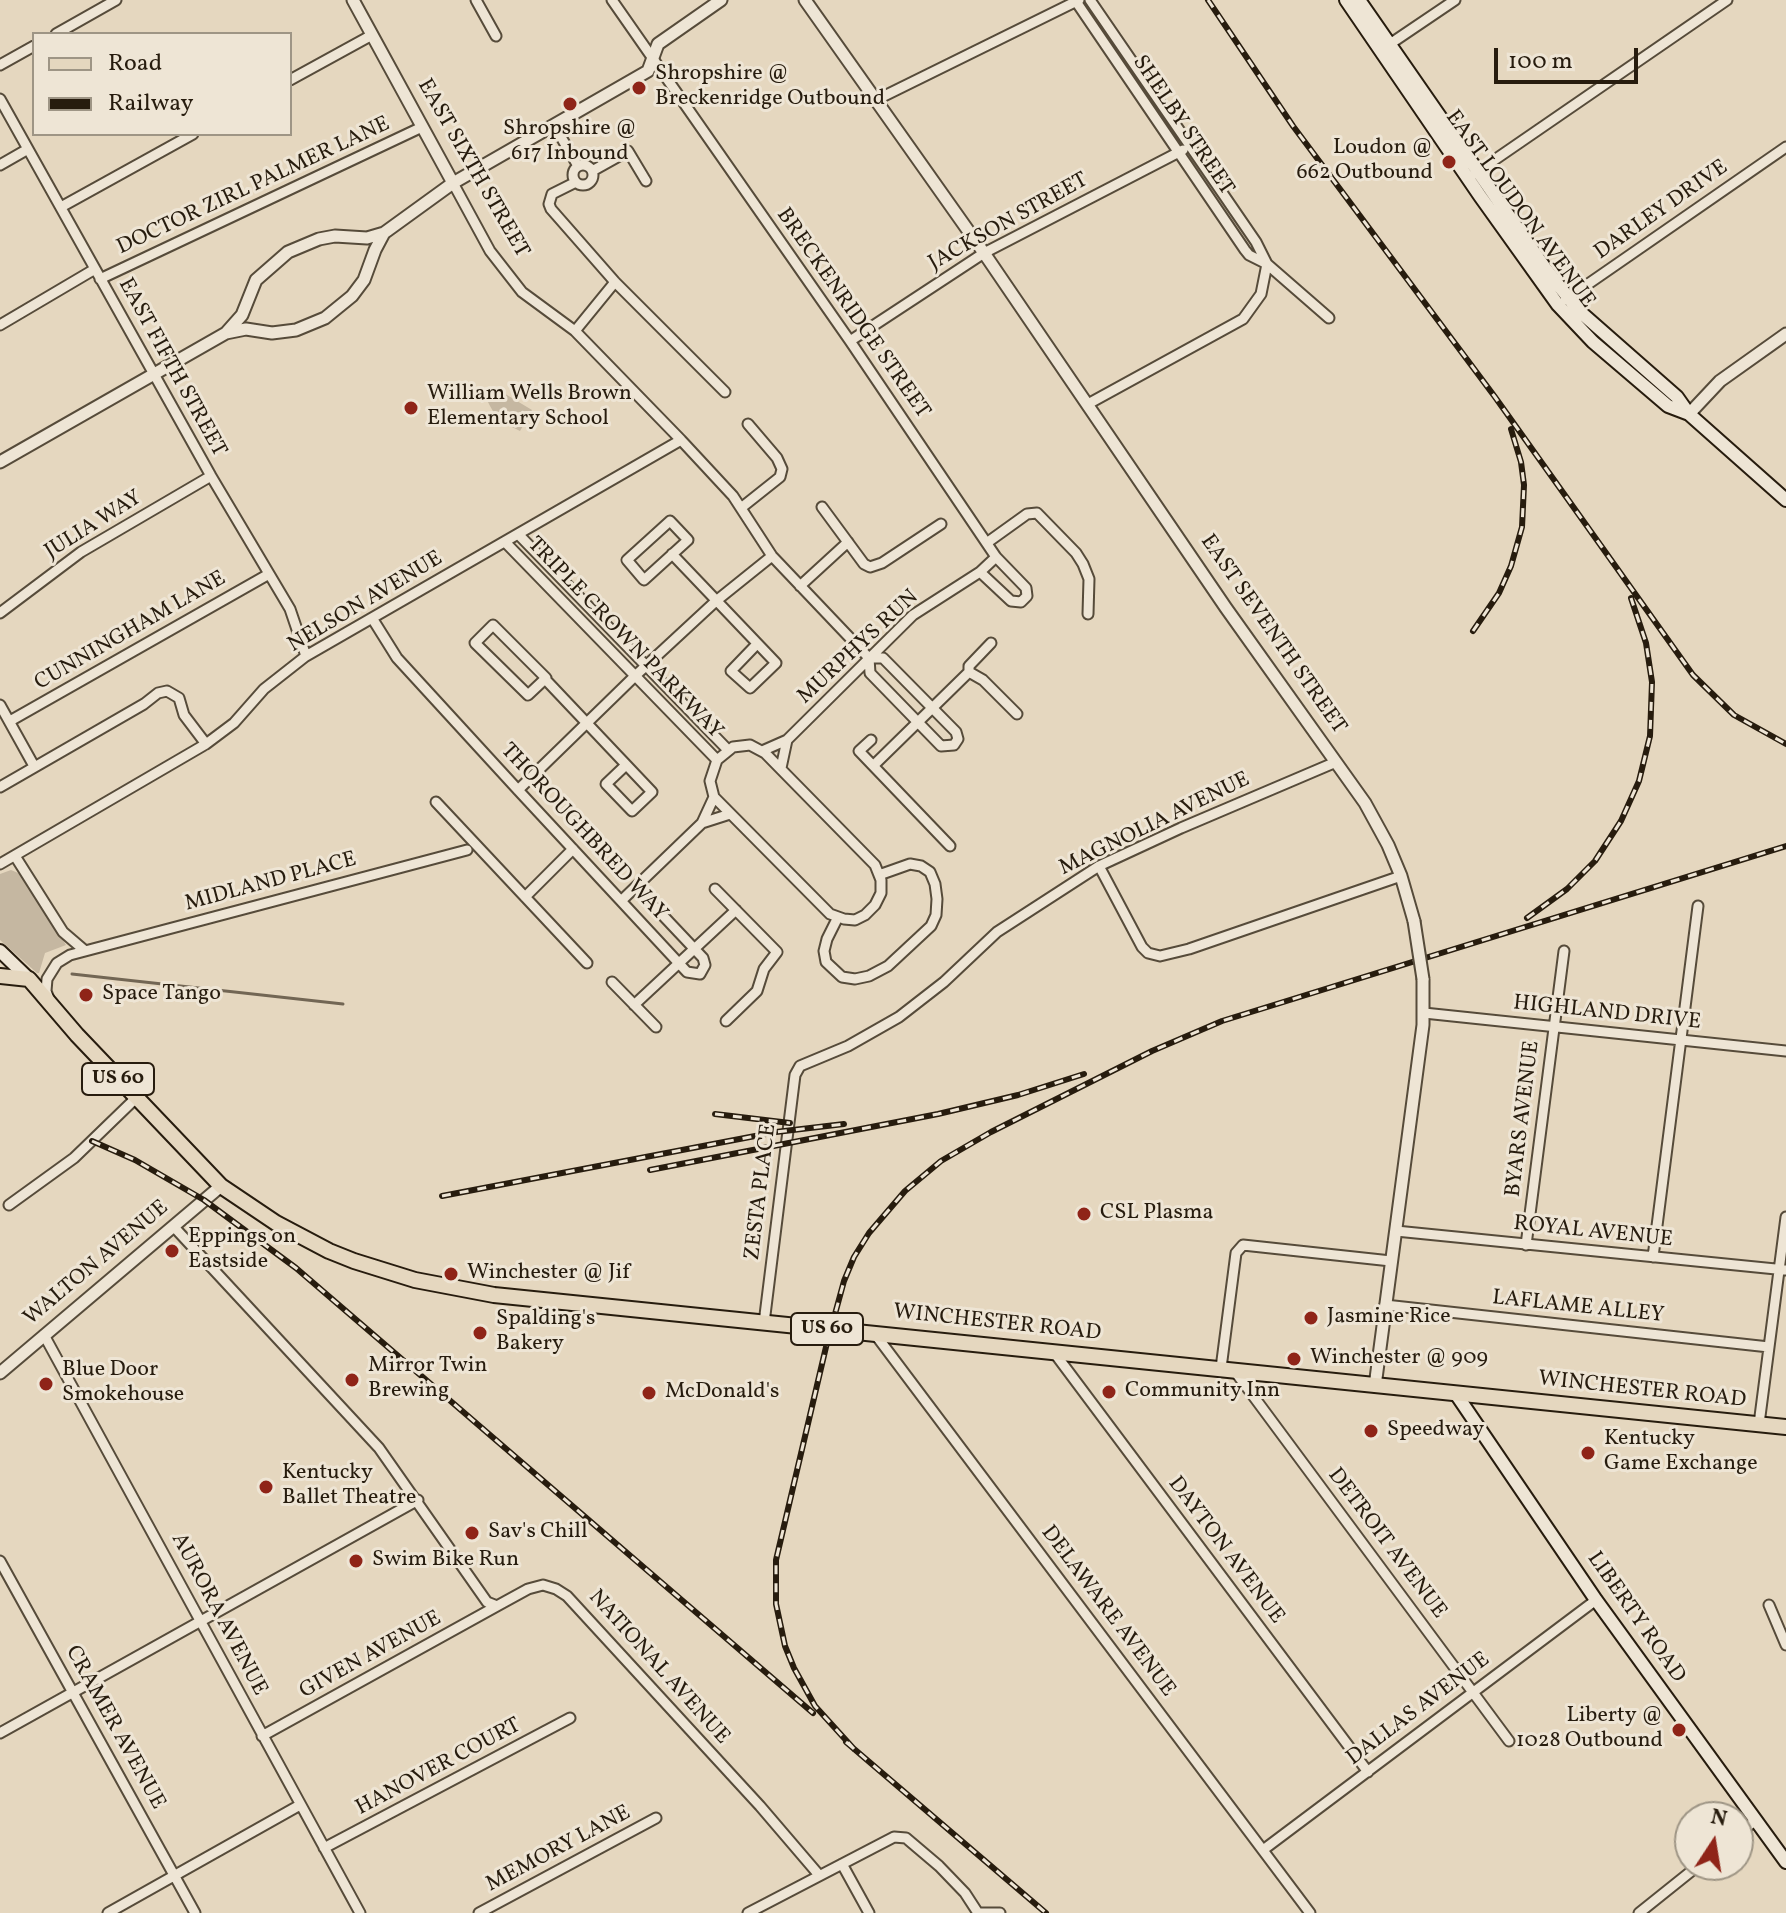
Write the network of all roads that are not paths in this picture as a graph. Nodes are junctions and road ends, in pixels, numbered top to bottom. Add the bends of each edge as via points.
1 (116, 0) edge
2 (353, 0) edge
3 (476, 0) edge
4 (612, 0) edge
5 (721, 0) edge
6 (805, 0) edge
7 (1090, 0) edge
8 (1346, 0) edge
9 (1359, 0) edge
10 (1455, 0) edge
11 (1727, 0) edge
12 (1077, 1) edge
13 (60, 32) edge
14 (372, 35) junction
15 (496, 36) dead end
16 (32, 47) edge
17 (1385, 47) junction
18 (653, 59) junction
19 (0, 65) edge
20 (292, 79) edge
21 (0, 99) edge
22 (876, 100) junction
23 (554, 125) junction
24 (422, 127) junction
25 (189, 136) edge
26 (1190, 146) junction
27 (1786, 147) edge
28 (28, 149) junction
29 (1178, 152) junction
30 (0, 165) edge
31 (578, 166) junction
32 (594, 170) junction
33 (1473, 175) junction
34 (646, 181) dead end
35 (453, 183) junction
36 (574, 183) junction
37 (61, 207) junction
38 (384, 233) junction
39 (353, 238) junction
40 (984, 253) junction
41 (371, 259) junction
42 (1267, 264) junction
43 (98, 274) junction
44 (615, 282) junction
45 (1563, 301) junction
46 (245, 304) junction
47 (1329, 318) dead end
48 (0, 325) edge
49 (260, 331) junction
50 (575, 331) junction
51 (226, 333) junction
52 (1786, 334) edge
53 (850, 341) junction
54 (155, 375) junction
55 (725, 392) dead end
56 (1088, 404) junction
57 (1689, 414) junction
58 (748, 424) dead end
59 (681, 440) junction
60 (0, 462) edge
61 (211, 476) junction
62 (1786, 500) edge
63 (822, 507) dead end
64 (741, 508) junction
65 (941, 524) dead end
66 (518, 534) junction
67 (505, 542) junction
68 (848, 542) junction
69 (988, 542) junction
70 (672, 554) junction
71 (772, 556) junction
72 (996, 557) junction
73 (980, 572) junction
74 (269, 574) junction
75 (800, 586) junction
76 (716, 601) junction
77 (0, 613) edge
78 (1088, 614) dead end
79 (372, 618) junction
80 (991, 643) dead end
81 (757, 644) junction
82 (306, 656) junction
83 (869, 658) junction
84 (645, 667) junction
85 (969, 672) junction
86 (635, 676) junction
87 (545, 679) junction
88 (0, 705) edge
89 (933, 708) junction
90 (1017, 714) dead end
91 (10, 721) junction
92 (917, 722) junction
93 (586, 724) junction
94 (787, 740) junction
95 (871, 740) dead end
96 (206, 744) junction
97 (728, 750) junction
98 (762, 751) junction
99 (717, 760) junction
100 (1336, 762) junction
101 (626, 765) junction
102 (874, 765) junction
103 (34, 766) junction
104 (781, 768) junction
105 (0, 787) edge
106 (518, 790) junction
107 (717, 801) junction
108 (436, 802) dead end
109 (730, 814) junction
110 (702, 823) junction
111 (950, 846) dead end
112 (573, 849) junction
113 (467, 850) dead end
114 (15, 856) junction
115 (0, 864) edge
116 (1099, 866) junction
117 (879, 875) junction
118 (1401, 876) junction
119 (636, 887) junction
120 (715, 889) dead end
121 (525, 897) junction
122 (621, 901) junction
123 (1698, 906) dead end
124 (736, 910) junction
125 (838, 917) junction
126 (694, 949) junction
127 (84, 950) junction
128 (0, 951) edge
129 (1564, 951) dead end
130 (587, 963) dead end
131 (679, 963) junction
132 (0, 976) edge
133 (29, 979) junction
134 (612, 982) dead end
135 (634, 1005) junction
136 (52, 1006) junction
137 (1424, 1013) junction
138 (726, 1021) dead end
139 (656, 1027) dead end
140 (1554, 1027) junction
141 (1680, 1040) junction
142 (1786, 1051) edge
143 (800, 1066) joint
144 (136, 1098) junction
145 (221, 1186) junction
146 (9, 1205) dead end
147 (1786, 1217) edge
148 (174, 1227) junction
149 (1396, 1231) junction
150 (1526, 1245) junction
151 (1653, 1257) junction
152 (1391, 1261) junction
153 (1782, 1270) edge
154 (1385, 1305) junction
155 (764, 1323) junction
156 (875, 1334) junction
157 (44, 1335) junction
158 (1769, 1347) junction
159 (1053, 1351) junction
160 (1227, 1369) junction
161 (0, 1373) edge
162 (1375, 1386) junction
163 (1456, 1394) junction
164 (1759, 1424) junction
165 (1786, 1427) edge
166 (418, 1500) junction
167 (0, 1561) edge
168 (1596, 1600) junction
169 (1769, 1605) dead end
170 (497, 1606) junction
171 (202, 1622) junction
172 (1786, 1645) edge
173 (74, 1692) junction
174 (1473, 1692) junction
175 (570, 1718) dead end
176 (0, 1733) edge
177 (262, 1736) junction
178 (1509, 1741) dead end
179 (1368, 1772) junction
180 (300, 1805) junction
181 (656, 1818) dead end
182 (1756, 1820) joint
183 (324, 1848) junction
184 (1263, 1850) junction
185 (1786, 1862) edge
186 (842, 1864) junction
187 (819, 1875) junction
188 (175, 1876) junction
189 (1679, 1881) edge
190 (108, 1913) edge
191 (195, 1913) edge
192 (360, 1913) edge
193 (479, 1913) edge
194 (748, 1913) edge
195 (869, 1913) edge
196 (1000, 1913) edge
197 (1310, 1913) edge
198 (1639, 1913) edge

1 - 13 street
2 - 14 street, EAST SIXTH STREET
3 - 15 street
4 - 18 street, BRECKENRIDGE STREET
5 - 18 street via 658,44
6 - 22 street, EAST SEVENTH STREET
7 - 26 street, SHELBY STREET
8 - 17 main road, EAST LOUDON AVENUE
9 - 17 main road, EAST LOUDON AVENUE
10 - 17 street
11 - 33 street
12 - 22 street
12 - 29 street, SHELBY STREET
14 - 20 street
14 - 24 street, EAST SIXTH STREET
16 - 19 street
17 - 33 main road, EAST LOUDON AVENUE
18 - 23 street via 648,71
18 - 53 street, BRECKENRIDGE STREET
21 - 28 street, EAST FIFTH STREET
22 - 40 street, EAST SEVENTH STREET
23 - 31 street
23 - 35 street
24 - 35 street, EAST SIXTH STREET
24 - 43 street, DOCTOR ZIRL PALMER LANE
25 - 37 street
26 - 29 street, JACKSON STREET
26 - 42 street, SHELBY STREET
27 - 45 street, DARLEY DRIVE
28 - 30 street
28 - 37 street, EAST FIFTH STREET
29 - 40 street, JACKSON STREET
29 - 42 street, SHELBY STREET via 1249,255
31 - 32 street
31 - 36 street
32 - 34 street via 628,151
32 - 36 street via 588,183
33 - 45 main road, EAST LOUDON AVENUE
35 - 38 street
35 - 50 street, EAST SIXTH STREET via 490,251 522,292
36 - 44 street via 552,194 549,204
37 - 43 street, EAST FIFTH STREET
38 - 39 street
38 - 41 street
39 - 41 street via 364,243
39 - 46 street via 319,239 288,252 256,280
40 - 53 street, JACKSON STREET
40 - 56 street, EAST SEVENTH STREET
41 - 49 street via 358,290 325,318 296,330
42 - 47 street, SHELBY STREET
42 - 56 street via 1261,294 1243,319
43 - 48 street, DOCTOR ZIRL PALMER LANE
43 - 54 street, EAST FIFTH STREET
44 - 50 street
44 - 55 street
45 - 57 main road, EAST LOUDON AVENUE via 1677,397
46 - 49 street via 250,325
46 - 51 street
49 - 51 street
50 - 59 street, EAST SIXTH STREET
51 - 54 street
52 - 57 street via 1720,381
53 - 69 street, BRECKENRIDGE STREET
54 - 60 street
54 - 61 street, EAST FIFTH STREET
56 - 100 street, EAST SEVENTH STREET
57 - 62 main road, EAST LOUDON AVENUE
58 - 64 street via 782,469 780,477
59 - 64 street, EAST SIXTH STREET
59 - 66 street, NELSON AVENUE
61 - 74 street, EAST FIFTH STREET
61 - 77 street, JULIA WAY via 81,552
63 - 68 street
64 - 71 street, EAST SIXTH STREET
65 - 68 street via 870,567
66 - 67 street, NELSON AVENUE
66 - 84 street, TRIPLE CROWN PARKWAY
67 - 79 street, NELSON AVENUE
67 - 86 street, TRIPLE CROWN PARKWAY
68 - 75 street
69 - 72 street, BRECKENRIDGE STREET
69 - 78 street via 1027,514 1037,513 1083,564 1089,579
70 - 70 street via 688,540 670,521 627,560 644,580
70 - 76 street
71 - 75 street, EAST SIXTH STREET
71 - 76 street
72 - 73 street, MURPHYS RUN
72 - 73 street, BRECKENRIDGE STREET via 1026,588 1024,599 1011,601
73 - 83 street, MURPHYS RUN via 913,615
74 - 82 street, EAST FIFTH STREET via 290,609
74 - 91 street, CUNNINGHAM LANE
75 - 83 street, EAST SIXTH STREET
76 - 81 street
76 - 84 street
79 - 82 street, NELSON AVENUE
79 - 106 street, THOROUGHBRED WAY via 397,658
80 - 85 street
81 - 81 street via 776,663 750,688 731,671
82 - 96 street, NELSON AVENUE
83 - 89 street, EAST SIXTH STREET via 883,658
83 - 92 street, EAST SIXTH STREET via 870,673
83 - 94 street, MURPHYS RUN
84 - 86 street
84 - 97 street, TRIPLE CROWN PARKWAY
85 - 89 street
85 - 90 street
86 - 93 street
86 - 99 street, TRIPLE CROWN PARKWAY
87 - 87 street via 528,695 475,643 493,625
87 - 93 street
88 - 91 street
89 - 92 street
89 - 92 street, EAST SIXTH STREET via 956,732 954,745 941,746
91 - 103 street
92 - 102 street
93 - 101 street
93 - 106 street
94 - 98 street, MURPHYS RUN
94 - 104 street
95 - 102 street via 859,751
96 - 103 street via 184,715 179,698 167,691
96 - 114 street, NELSON AVENUE
97 - 98 street, TRIPLE CROWN PARKWAY via 750,745
97 - 99 street, TRIPLE CROWN PARKWAY
98 - 104 street
99 - 107 street, TRIPLE CROWN PARKWAY via 710,781
100 - 116 street, MAGNOLIA AVENUE
100 - 118 street, EAST SEVENTH STREET via 1377,824
101 - 101 street via 652,792 632,811 606,784
102 - 111 street
103 - 105 street
104 - 117 street
106 - 112 street, THOROUGHBRED WAY
107 - 109 street
107 - 110 street
108 - 121 street
109 - 110 street
109 - 125 street
110 - 119 street
112 - 121 street
112 - 122 street, THOROUGHBRED WAY
113 - 127 street, MIDLAND PLACE
114 - 115 street, NELSON AVENUE
114 - 127 street via 63,932
116 - 118 street via 1142,947 1160,956
116 - 143 street, MAGNOLIA AVENUE via 997,932 899,1017
117 - 125 street via 881,893 865,915 855,920
117 - 125 street via 910,864 930,872 937,899 931,926 888,966 855,979 842,977 826,962 827,939
118 - 137 street, EAST SEVENTH STREET, bridge via 1421,949
119 - 122 street
119 - 126 street, THOROUGHBRED WAY
120 - 124 street
121 - 130 street
122 - 131 street, THOROUGHBRED WAY
123 - 141 street
124 - 126 street
124 - 138 street via 777,952 757,991
126 - 131 street
126 - 131 street via 705,962 700,974 691,974
127 - 136 street, MIDLAND PLACE via 52,968 46,984
128 - 133 main road
129 - 140 street, BYARS AVENUE
131 - 135 street
132 - 133 main road
133 - 136 main road, WINCHESTER ROAD / US 60
134 - 135 street
135 - 139 street
136 - 144 main road, WINCHESTER ROAD / US 60
137 - 140 street, HIGHLAND DRIVE
137 - 149 street, EAST SEVENTH STREET
140 - 141 street, HIGHLAND DRIVE
140 - 150 street, BYARS AVENUE
141 - 142 street, HIGHLAND DRIVE
141 - 151 street
143 - 155 street, ZESTA PLACE
144 - 145 main road, WINCHESTER ROAD / US 60
144 - 146 street via 74,1158
145 - 148 street, WALTON AVENUE
145 - 155 main road, WINCHESTER ROAD / US 60 via 329,1251 415,1280 494,1295
147 - 153 street
148 - 157 street, WALTON AVENUE
148 - 166 street via 357,1423
149 - 150 street, ROYAL AVENUE
149 - 152 street, EAST SEVENTH STREET
150 - 151 street, ROYAL AVENUE
151 - 153 street, ROYAL AVENUE
152 - 154 street, EAST SEVENTH STREET
152 - 160 street via 1247,1244 1236,1253
153 - 158 street
154 - 158 street, LAFLAME ALLEY
154 - 162 street, EAST SEVENTH STREET
155 - 156 main road, WINCHESTER ROAD / US 60
156 - 159 main road, WINCHESTER ROAD / US 60
156 - 184 street, DELAWARE AVENUE
157 - 161 street, WALTON AVENUE
157 - 171 street, AURORA AVENUE
158 - 164 street
159 - 160 main road, WINCHESTER ROAD / US 60
159 - 179 street, DAYTON AVENUE
160 - 162 main road, WINCHESTER ROAD / US 60
160 - 174 street, DETROIT AVENUE
162 - 163 main road, WINCHESTER ROAD / US 60
163 - 164 main road, WINCHESTER ROAD / US 60
163 - 168 main road, LIBERTY ROAD
164 - 165 main road, WINCHESTER ROAD / US 60
166 - 170 street via 485,1599
166 - 171 street
167 - 173 street, CRAMER AVENUE
168 - 174 street, DALLAS AVENUE
168 - 182 main road, LIBERTY ROAD
169 - 172 street
170 - 177 street, GIVEN AVENUE
170 - 187 street, NATIONAL AVENUE via 538,1586 567,1596
171 - 173 street
171 - 177 street, AURORA AVENUE
173 - 176 street
173 - 188 street, CRAMER AVENUE
174 - 178 street, DETROIT AVENUE
174 - 179 street, DALLAS AVENUE
175 - 183 street, HANOVER COURT
177 - 180 street, AURORA AVENUE
179 - 184 street, DALLAS AVENUE
180 - 183 street, AURORA AVENUE
180 - 188 street
181 - 193 street, MEMORY LANE
182 - 185 main road, LIBERTY ROAD
183 - 192 street, AURORA AVENUE
184 - 197 street, DELAWARE AVENUE
186 - 187 street
186 - 195 street
186 - 196 street via 894,1837 906,1838 956,1884 978,1913
187 - 194 street
188 - 190 street
188 - 191 street, CRAMER AVENUE
189 - 198 street

